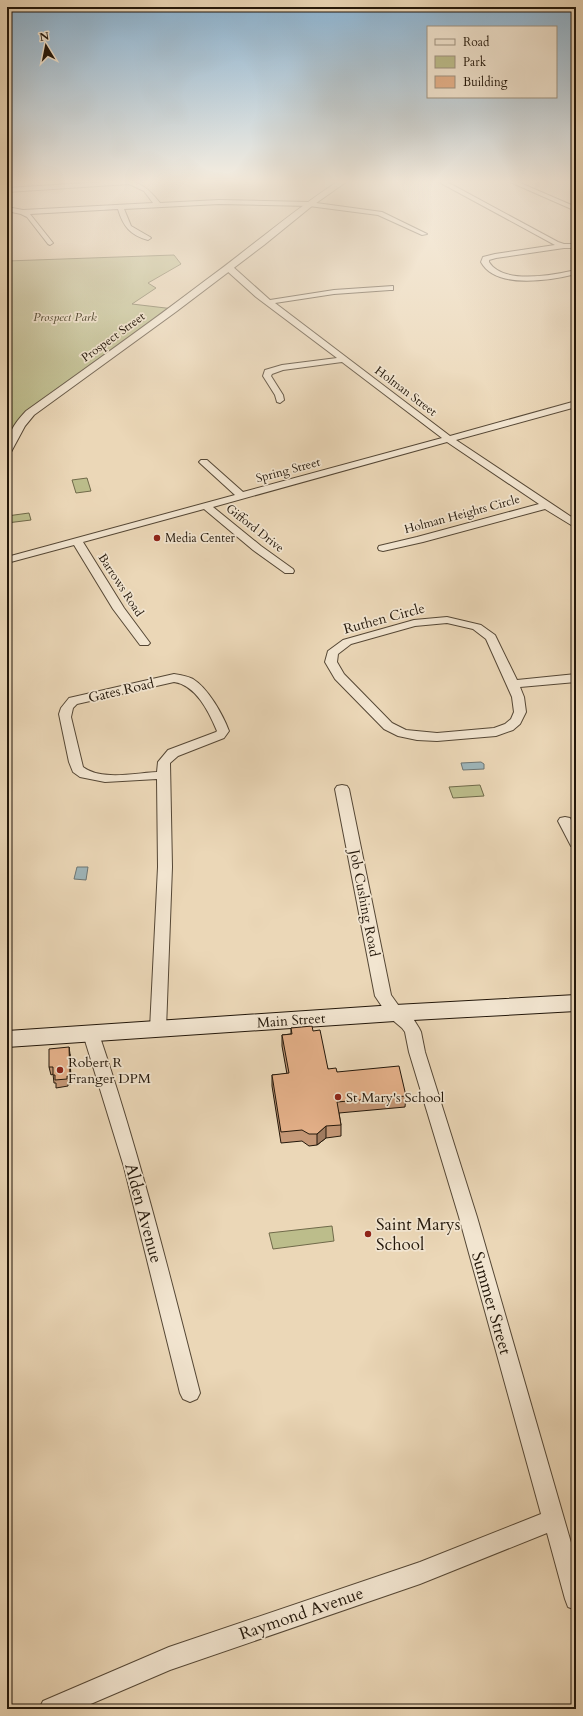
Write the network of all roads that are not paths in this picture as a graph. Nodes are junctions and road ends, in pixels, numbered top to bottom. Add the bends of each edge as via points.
1 (236, 262) edge
2 (486, 262) edge
3 (229, 268) junction
4 (576, 272) edge
5 (220, 275) junction
6 (236, 275) junction
7 (390, 288) dead end
8 (269, 302) junction
9 (345, 359) junction
10 (280, 400) dead end
11 (576, 404) edge
12 (449, 439) junction
13 (9, 441) edge
14 (7, 450) edge
15 (204, 462) dead end
16 (242, 496) junction
17 (548, 505) junction
18 (206, 506) junction
19 (576, 525) edge
20 (76, 540) junction
21 (383, 548) dead end
22 (7, 560) edge
23 (289, 571) dead end
24 (144, 643) dead end
25 (576, 678) edge
26 (513, 684) junction
27 (164, 775) junction
28 (342, 789) dead end
29 (565, 820) dead end
30 (576, 843) edge
31 (576, 1003) edge
32 (395, 1013) junction
33 (158, 1029) junction
34 (91, 1034) junction
35 (7, 1040) edge
36 (190, 1393) dead end
37 (553, 1520) junction
38 (576, 1599) edge
39 (51, 1709) edge

1 - 3 street, Prospect Street
2 - 4 street via 486,265 505,275 528,279
3 - 5 street, Prospect Street
3 - 6 street, Holman Street
5 - 6 street
5 - 13 street, Prospect Street via 30,413
6 - 8 street, Holman Street
7 - 8 street via 334,292
8 - 9 street, Holman Street
9 - 10 street via 268,372 267,376
9 - 12 street, Holman Street
11 - 12 street, Spring Street
12 - 16 street, Spring Street
12 - 17 street, Holman Street
13 - 14 street, Prospect Street
15 - 16 street
16 - 18 street, Spring Street
17 - 19 street, Holman Street
17 - 21 street, Holman Heights Circle
18 - 20 street, Spring Street
18 - 23 street, Gifford Drive
20 - 22 street, Spring Street
20 - 24 street, Barrows Road
25 - 26 street
26 - 26 street, Ruthen Circle via 491,637 476,627 456,621 427,621 346,642 332,653 330,658 339,676 388,726 402,733 417,736 437,737 496,732 509,727 516,721 520,712
27 - 27 street, Gates Road via 164,762 167,757 220,736 223,731 218,718 188,682 167,679 73,701 64,710 77,768 84,774 91,778 104,779
27 - 33 street, Gates Road via 165,867
28 - 32 street, Job Cushing Road via 383,996
29 - 30 street
31 - 32 main road, Main Street
32 - 33 main road, Main Street
32 - 37 street, Summer Street via 413,1032
33 - 34 main road, Main Street
34 - 35 main road, Main Street
34 - 36 street, Alden Avenue via 115,1104 140,1191
37 - 38 street, Summer Street
37 - 39 street, Raymond Avenue via 420,1573 169,1659

